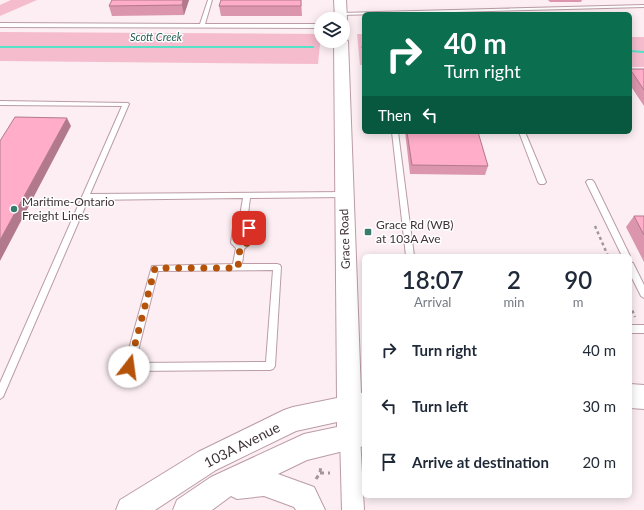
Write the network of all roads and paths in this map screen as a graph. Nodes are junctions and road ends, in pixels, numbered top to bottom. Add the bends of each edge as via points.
1 (210, 0) edge
2 (340, 0) edge
3 (644, 6) edge
4 (341, 12) edge
5 (425, 12) edge
6 (350, 15) edge
7 (362, 15) edge
8 (0, 25) edge
9 (202, 26) junction
10 (314, 26) edge
11 (341, 48) edge
12 (0, 103) edge
13 (395, 134) edge
14 (523, 134) edge
15 (542, 182) dead end
16 (590, 182) dead end
17 (344, 194) junction
18 (247, 195) junction
19 (86, 197) junction
20 (595, 226) dead end
21 (410, 254) edge
22 (607, 254) edge
23 (625, 254) edge
24 (238, 268) junction
25 (632, 269) edge
26 (644, 294) edge
27 (632, 309) edge
28 (632, 317) edge
29 (632, 329) edge
30 (644, 329) edge
31 (0, 394) edge
32 (632, 396) edge
33 (644, 397) edge
34 (357, 405) edge
35 (357, 435) edge
36 (321, 461) dead end
37 (330, 473) dead end
38 (320, 474) junction
39 (314, 483) dead end
40 (221, 487) junction
41 (130, 510) edge
42 (187, 510) edge
43 (311, 510) edge
44 (353, 510) edge

1 - 9 lane
2 - 4 street
3 - 5 lane
6 - 7 lane
8 - 9 lane
9 - 10 lane
11 - 17 street, Grace Road
12 - 19 lane via 126,104
13 - 21 lane
14 - 15 lane
16 - 23 lane
17 - 18 lane
17 - 34 street, Grace Road
18 - 19 lane
18 - 24 lane via 243,224 237,228 235,243 240,247
19 - 31 lane
20 - 22 path
24 - 24 lane via 155,268 129,367 270,366 277,267
25 - 26 lane
27 - 28 path via 636,317
29 - 30 lane
32 - 33 street
34 - 35 street, Grace Road
34 - 41 street, 103A Avenue via 293,419 207,461
35 - 40 street via 304,447
35 - 44 street
36 - 38 path
37 - 38 path
38 - 39 path
40 - 42 street
40 - 43 street via 264,482 304,497

